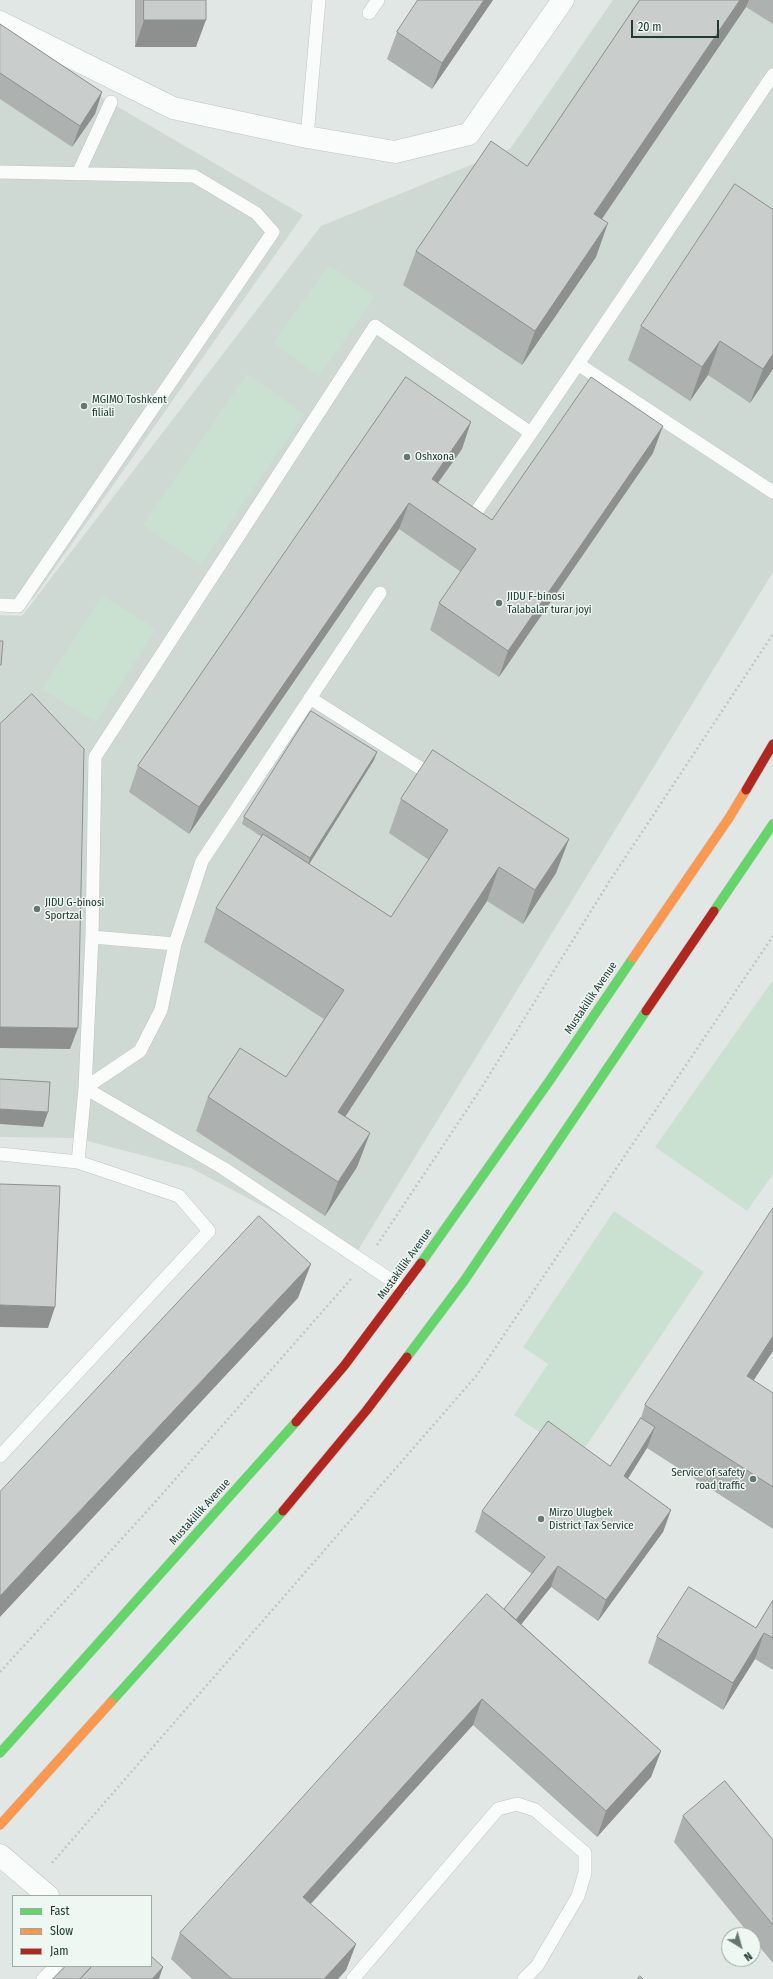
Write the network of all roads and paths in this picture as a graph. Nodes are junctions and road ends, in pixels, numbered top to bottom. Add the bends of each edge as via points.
1 (320, 0) edge
2 (378, 0) edge
3 (563, 0) edge
4 (369, 13) dead end
5 (0, 22) edge
6 (773, 75) edge
7 (111, 102) dead end
8 (306, 137) junction
9 (0, 172) edge
10 (78, 174) junction
11 (578, 364) junction
12 (531, 433) junction
13 (773, 492) edge
14 (472, 518) edge
15 (380, 593) dead end
16 (0, 605) edge
17 (773, 634) edge
18 (310, 698) junction
19 (773, 744) edge
20 (444, 783) edge
21 (773, 824) edge
22 (773, 936) edge
23 (92, 937) junction
24 (175, 944) junction
25 (85, 1088) junction
26 (0, 1154) edge
27 (78, 1162) junction
28 (365, 1263) junction
29 (403, 1288) junction
30 (0, 1456) edge
31 (0, 1672) edge
32 (0, 1753) edge
33 (0, 1825) edge
34 (0, 1855) edge
35 (52, 1863) dead end
36 (47, 1895) edge
37 (55, 1967) edge
38 (43, 1979) edge
39 (352, 1979) edge
40 (524, 1979) edge

1 - 8 lane
2 - 4 lane
3 - 8 street via 469,134 394,152
5 - 8 street via 173,108
6 - 11 lane
7 - 10 lane
9 - 10 lane
10 - 16 lane via 194,176 256,214 273,232 18,606
11 - 12 lane
11 - 13 lane
12 - 14 lane
12 - 23 lane via 375,326 95,757
15 - 18 lane
17 - 28 path via 610,882 480,1090
18 - 20 lane
18 - 24 lane via 202,861
19 - 29 main road, Mustakillik Avenue via 728,818 559,1067
21 - 33 main road via 469,1275 428,1331 333,1453 288,1506
22 - 35 path via 477,1375
23 - 24 lane
23 - 25 lane
24 - 25 lane via 161,1010 140,1051
25 - 27 lane
25 - 28 lane via 223,1168
26 - 27 lane
27 - 30 lane via 179,1196 209,1231
28 - 29 lane
28 - 31 path via 149,1509
29 - 32 main road, Mustakillik Avenue via 344,1366 294,1425
34 - 36 street
37 - 38 lane
39 - 40 lane via 498,1809 517,1804 535,1810 585,1853 585,1873 578,1896 537,1966

